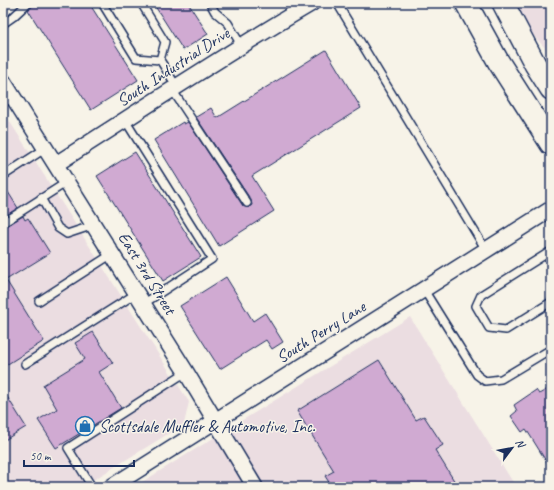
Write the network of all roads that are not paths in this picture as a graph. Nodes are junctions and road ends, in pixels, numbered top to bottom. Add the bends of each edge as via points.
1 (28, 3) edge
2 (102, 3) edge
3 (141, 3) edge
4 (210, 3) edge
5 (312, 3) edge
6 (337, 3) edge
7 (466, 3) edge
8 (502, 3) edge
9 (3, 24) edge
10 (242, 45) junction
11 (160, 60) junction
12 (3, 81) edge
13 (175, 89) junction
14 (551, 89) edge
15 (8, 100) edge
16 (125, 120) junction
17 (551, 144) edge
18 (46, 148) junction
19 (56, 164) junction
20 (3, 176) edge
21 (67, 182) junction
22 (41, 198) junction
23 (247, 203) dead end
24 (551, 209) edge
25 (3, 222) edge
26 (94, 225) junction
27 (486, 250) junction
28 (551, 251) edge
29 (112, 254) junction
30 (424, 290) junction
31 (140, 298) junction
32 (39, 301) dead end
33 (551, 302) edge
34 (551, 349) edge
35 (25, 364) dead end
36 (186, 372) junction
37 (216, 420) junction
38 (92, 487) edge
39 (111, 487) edge
40 (255, 487) edge

1 - 9 lane
2 - 11 lane via 136,58
3 - 11 lane via 165,42
4 - 10 lane via 215,12 228,23
5 - 10 street, South Industrial Drive
6 - 27 lane
7 - 17 main road via 498,61
8 - 14 main road
10 - 13 street, South Industrial Drive
11 - 13 lane
12 - 15 street, East 3rd Street
13 - 16 street, South Industrial Drive
13 - 23 lane
15 - 18 street, East 3rd Street
16 - 19 street, South Industrial Drive
16 - 31 lane via 212,259
18 - 19 street, East 3rd Street
18 - 20 lane
19 - 21 street, East 3rd Street
21 - 22 lane
21 - 26 street, East 3rd Street
22 - 25 lane
22 - 26 lane via 58,228 67,234
24 - 27 street, South Perry Lane
26 - 29 street, East 3rd Street
27 - 30 street, South Perry Lane
28 - 33 lane via 481,295 476,306 489,328 506,330
29 - 31 street, East 3rd Street
29 - 32 lane
30 - 34 lane via 477,375 485,381 501,379
30 - 37 street, South Perry Lane
31 - 35 lane
31 - 36 street, East 3rd Street
36 - 37 street, East 3rd Street
36 - 38 lane via 68,448
37 - 39 street, South Perry Lane
37 - 40 street, East 3rd Street

